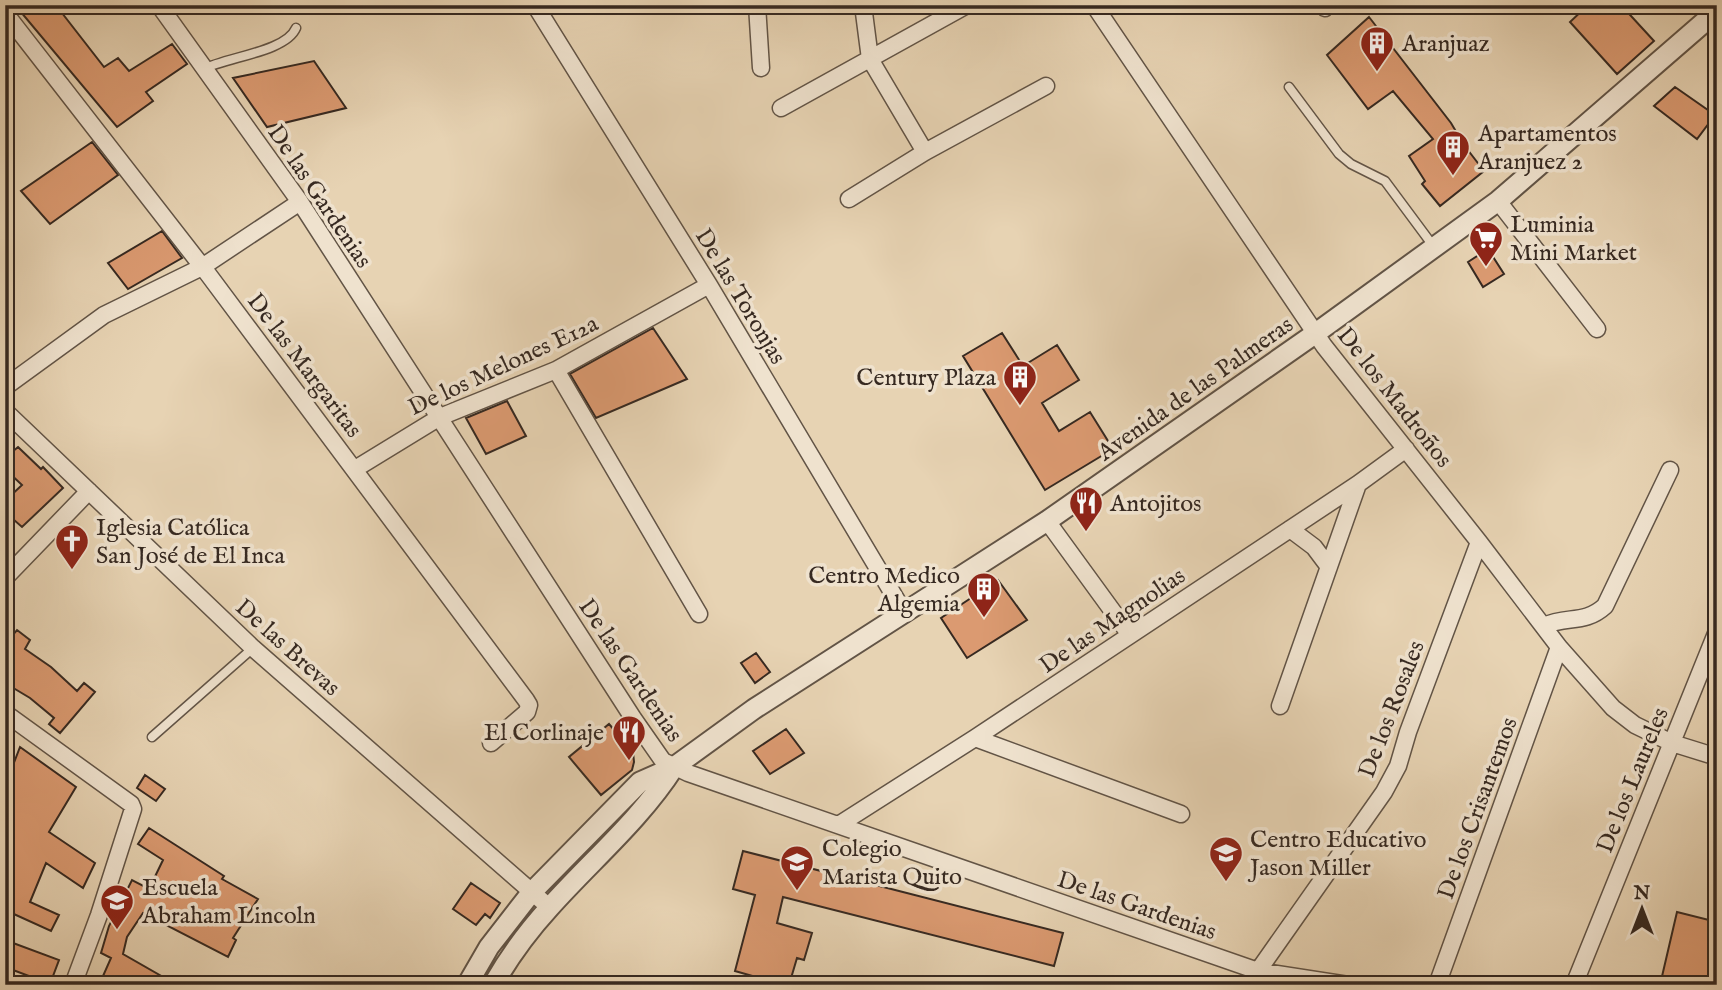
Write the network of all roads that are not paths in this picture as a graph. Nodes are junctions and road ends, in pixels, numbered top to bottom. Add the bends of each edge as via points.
1 (159, 5) edge
2 (534, 5) edge
3 (757, 5) edge
4 (863, 5) edge
5 (967, 5) edge
6 (1094, 5) edge
7 (1717, 11) edge
8 (5, 13) edge
9 (296, 28) dead end
10 (870, 59) junction
11 (761, 68) dead end
12 (204, 69) junction
13 (1046, 86) dead end
14 (1289, 87) dead end
15 (781, 108) dead end
16 (925, 152) junction
17 (849, 199) dead end
18 (1498, 201) junction
19 (300, 202) junction
20 (1434, 247) junction
21 (202, 267) junction
22 (709, 285) junction
23 (1597, 328) dead end
24 (1316, 334) junction
25 (556, 370) junction
26 (5, 387) edge
27 (5, 411) edge
28 (440, 417) junction
29 (1406, 449) junction
30 (355, 469) junction
31 (1670, 470) dead end
32 (1358, 484) junction
33 (89, 491) junction
34 (1047, 521) junction
35 (1290, 529) junction
36 (1479, 542) junction
37 (1329, 567) junction
38 (5, 578) edge
39 (699, 614) dead end
40 (905, 614) junction
41 (1544, 626) junction
42 (1717, 631) edge
43 (1130, 635) junction
44 (1559, 647) junction
45 (253, 648) junction
46 (1280, 706) dead end
47 (5, 713) edge
48 (152, 737) dead end
49 (975, 738) junction
50 (491, 743) dead end
51 (1672, 743) junction
52 (1717, 757) edge
53 (674, 767) junction
54 (1181, 814) dead end
55 (840, 824) junction
56 (531, 893) junction
57 (549, 907) junction
58 (1255, 978) edge
59 (72, 985) edge
60 (467, 985) edge
61 (493, 985) edge
62 (1348, 985) edge
63 (1437, 985) edge
64 (1574, 985) edge

1 - 12 street, De las Gardenias
2 - 22 street, De las Toronjas
3 - 11 street
4 - 10 street
5 - 10 street
6 - 24 street, De los Madroños
7 - 18 street, Avenida de las Palmeras
8 - 21 street, De las Margaritas
9 - 12 lane via 281,42
10 - 15 street
10 - 16 street
12 - 19 street, De las Gardenias
13 - 16 street
14 - 20 lane via 1339,155 1385,181
16 - 17 street
18 - 20 street, Avenida de las Palmeras
18 - 23 street
19 - 21 street
19 - 28 street, De las Gardenias
20 - 24 street, Avenida de las Palmeras
21 - 26 street via 104,315
21 - 30 street, De las Margaritas
22 - 25 street, De los Melones E12a
22 - 40 street, De las Toronjas
24 - 29 street, De los Madroños
24 - 34 street, Avenida de las Palmeras
25 - 28 street, De los Melones E12a
25 - 39 street
27 - 33 street, De las Brevas
28 - 30 street, De los Melones E12a
28 - 53 street, De las Gardenias via 633,718 663,761
29 - 32 street, De las Magnolias
29 - 36 street, De los Madroños
30 - 50 street, De las Margaritas via 529,705 527,712
31 - 41 street via 1605,606 1586,619
32 - 35 street, De las Magnolias
32 - 37 street
33 - 38 street
33 - 45 street, De las Brevas
34 - 40 street, Avenida de las Palmeras
34 - 43 street
35 - 37 street via 1314,547
35 - 43 street, De las Magnolias
36 - 41 street, De los Madroños
36 - 58 street, De los Rosales via 1398,766
37 - 46 street
40 - 53 street, Avenida de las Palmeras via 754,709
41 - 44 street, De los Madroños
42 - 51 street, De los Laureles
43 - 49 street, De las Magnolias
44 - 51 street, De los Madroños via 1614,708
44 - 63 street, De los Crisantemos
45 - 48 lane
45 - 56 street, De las Brevas
47 - 59 street via 133,809
49 - 54 street
49 - 55 street, De las Magnolias
51 - 52 street, De los Madroños
51 - 64 street, De los Laureles
53 - 55 street, De las Gardenias
53 - 56 street, Avenida de las Palmeras via 640,782
53 - 57 street, Avenida de las Palmeras via 621,836
55 - 58 street, De las Gardenias
56 - 57 street, De las Brevas
56 - 60 street, Avenida de las Palmeras via 489,947
57 - 61 street, Avenida de las Palmeras via 511,953
58 - 62 street, De las Gardenias

